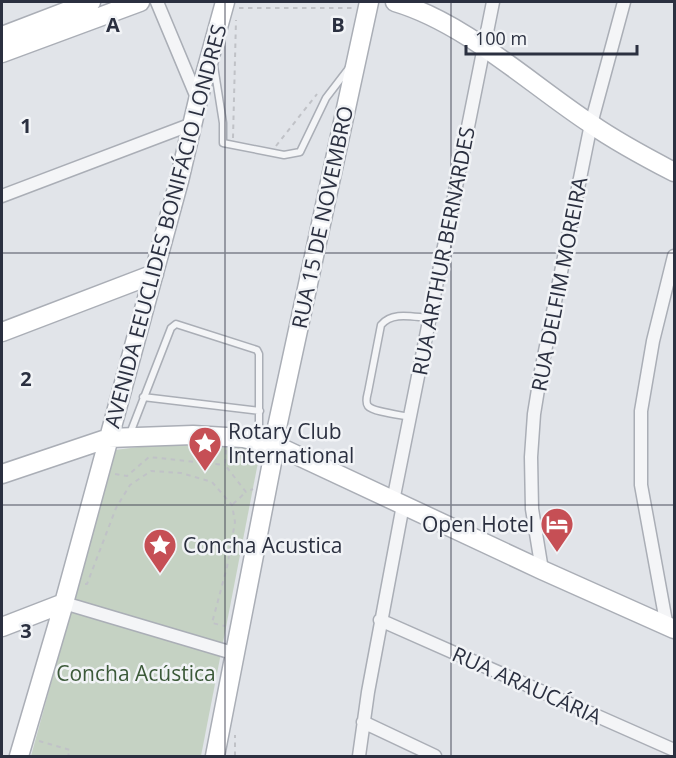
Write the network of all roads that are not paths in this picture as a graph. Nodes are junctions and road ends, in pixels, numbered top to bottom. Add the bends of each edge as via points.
1 (91, 2) edge
2 (140, 2) edge
3 (157, 2) edge
4 (395, 2) edge
5 (493, 2) edge
6 (624, 2) edge
7 (368, 8) edge
8 (228, 11) edge
9 (2, 36) edge
10 (483, 48) junction
11 (212, 51) junction
12 (2, 53) edge
13 (356, 58) junction
14 (198, 100) junction
15 (192, 124) junction
16 (591, 124) junction
17 (675, 172) edge
18 (2, 196) edge
19 (675, 256) edge
20 (153, 274) junction
21 (430, 318) junction
22 (2, 332) edge
23 (143, 397) junction
24 (260, 411) junction
25 (410, 417) junction
26 (129, 437) junction
27 (270, 440) junction
28 (107, 444) junction
29 (2, 474) edge
30 (398, 503) junction
31 (542, 570) junction
32 (64, 603) junction
33 (380, 620) junction
34 (2, 627) edge
35 (671, 628) edge
36 (236, 654) junction
37 (363, 722) junction
38 (675, 750) edge
39 (217, 753) edge
40 (19, 756) edge
41 (359, 756) edge
42 (435, 756) edge

1 - 9 main road
2 - 12 main road
3 - 14 street
4 - 10 main road via 452,27
5 - 10 street, RUA ARTHUR BERNARDES
6 - 16 street, RUA DELFIM MOREIRA
7 - 13 main road, RUA 15 DE NOVEMBRO
8 - 11 main road, AVENIDA EEUCLIDES BONIFÁCIO LONDRES
10 - 16 main road
10 - 21 street, RUA ARTHUR BERNARDES
11 - 13 lane via 223,143 284,155 300,152 326,98
11 - 14 main road, AVENIDA EEUCLIDES BONIFÁCIO LONDRES
13 - 27 main road, RUA 15 DE NOVEMBRO
14 - 15 main road, AVENIDA EEUCLIDES BONIFÁCIO LONDRES
15 - 18 street
15 - 20 main road, AVENIDA EEUCLIDES BONIFÁCIO LONDRES
16 - 17 main road
16 - 31 street, RUA DELFIM MOREIRA via 534,414 532,509
19 - 35 street via 653,341 641,411 641,485
20 - 22 main road
20 - 28 main road, AVENIDA EEUCLIDES BONIFÁCIO LONDRES
21 - 25 street, RUA ARTHUR BERNARDES
21 - 25 lane via 386,319 376,347 366,402 375,410
23 - 24 lane
23 - 24 lane via 176,324 257,350
23 - 26 lane
24 - 27 lane
25 - 30 street, RUA ARTHUR BERNARDES
26 - 27 main road via 193,435
26 - 28 main road
27 - 30 main road
27 - 36 main road, RUA 15 DE NOVEMBRO
28 - 29 main road
28 - 32 main road, AVENIDA EEUCLIDES BONIFÁCIO LONDRES
30 - 31 main road
30 - 33 street, RUA ARTHUR BERNARDES
31 - 35 main road
32 - 34 main road
32 - 36 street
32 - 40 main road, AVENIDA EEUCLIDES BONIFÁCIO LONDRES
33 - 37 street, RUA ARTHUR BERNARDES
33 - 38 street, RUA ARAUCÁRIA
36 - 39 main road, RUA 15 DE NOVEMBRO
37 - 41 street, RUA ARTHUR BERNARDES
37 - 42 street

